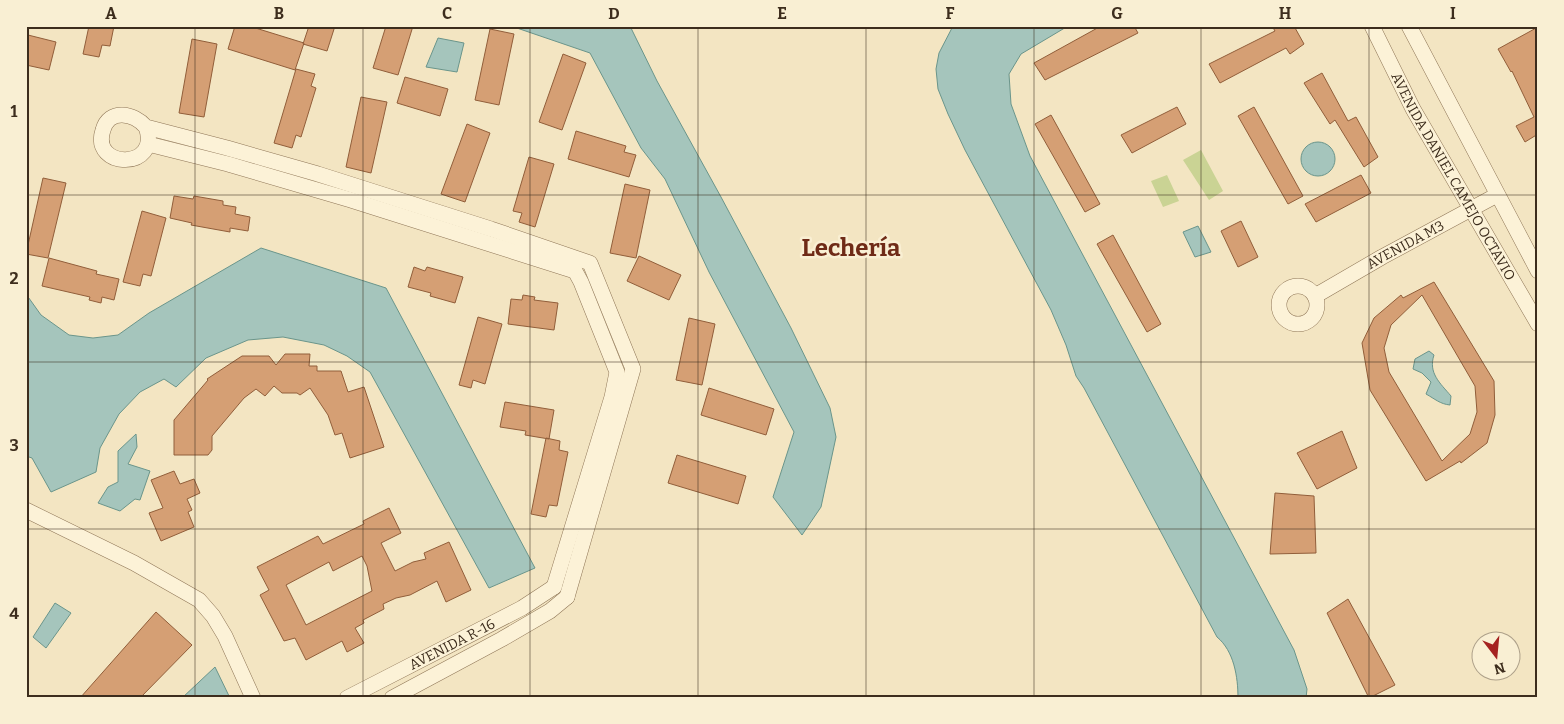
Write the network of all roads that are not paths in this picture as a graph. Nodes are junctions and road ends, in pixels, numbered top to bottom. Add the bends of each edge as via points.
1 (1372, 26) edge
2 (1409, 26) edge
3 (146, 127) junction
4 (148, 144) junction
5 (1497, 195) junction
6 (1471, 208) junction
7 (403, 209) junction
8 (1538, 271) edge
9 (1316, 296) dead end
10 (1538, 324) edge
11 (26, 496) edge
12 (26, 505) edge
13 (26, 510) edge
14 (554, 587) junction
15 (567, 597) junction
16 (253, 698) edge
17 (347, 698) edge
18 (392, 698) edge

1 - 6 street, AVENIDA DANIEL CAMEJO OCTAVIO via 1412,109
2 - 5 street, AVENIDA DANIEL CAMEJO OCTAVIO
3 - 4 street
3 - 4 street via 130,116 112,117 102,130 102,141 105,152 120,160 136,158
3 - 7 street via 247,153
4 - 7 street
5 - 6 street, AVENIDA M3
5 - 8 street, AVENIDA DANIEL CAMEJO OCTAVIO
6 - 9 street, AVENIDA M3
6 - 10 street, AVENIDA DANIEL CAMEJO OCTAVIO
7 - 14 street via 575,271 617,372
7 - 15 street via 516,237 590,263 633,370
11 - 12 street
13 - 16 street via 134,563 199,600 213,616
14 - 15 street
14 - 17 street, AVENIDA R-16 via 522,608
15 - 18 street, AVENIDA R-16 via 550,611 502,639

